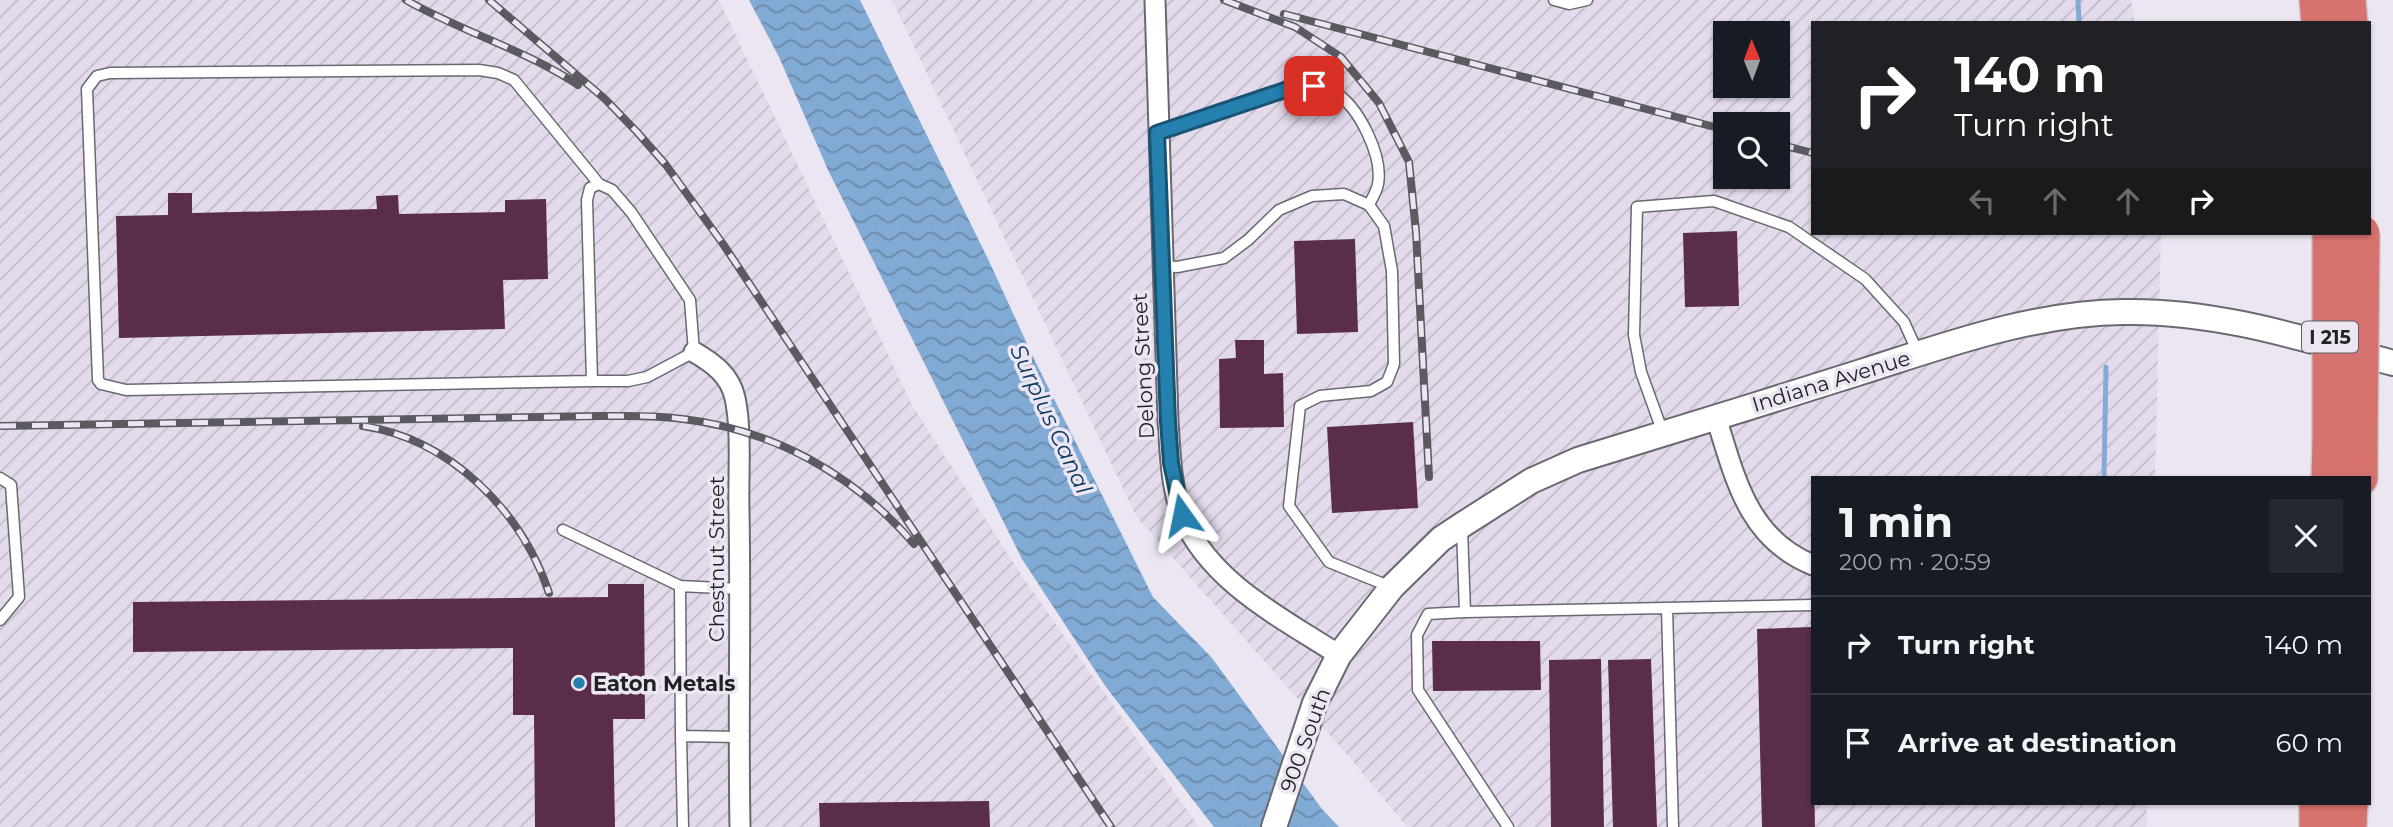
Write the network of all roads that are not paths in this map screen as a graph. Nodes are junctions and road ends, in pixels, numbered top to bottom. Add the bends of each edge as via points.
1 (1155, 0) edge
2 (1554, 0) edge
3 (1587, 0) edge
4 (2317, 0) edge
5 (2348, 0) edge
6 (2319, 21) edge
7 (2350, 21) edge
8 (1157, 133) junction
9 (599, 184) junction
10 (1369, 205) junction
11 (2330, 235) edge
12 (2362, 235) edge
13 (1161, 266) junction
14 (694, 352) junction
15 (1919, 354) junction
16 (2393, 363) edge
17 (593, 381) junction
18 (1716, 417) junction
19 (1663, 433) junction
20 (2350, 455) edge
21 (2331, 476) edge
22 (0, 478) edge
23 (1462, 525) junction
24 (563, 530) dead end
25 (1811, 564) edge
26 (680, 586) junction
27 (1392, 587) junction
28 (740, 589) junction
29 (1811, 605) edge
30 (1667, 608) junction
31 (1465, 612) junction
32 (0, 620) edge
33 (1339, 655) junction
34 (681, 736) junction
35 (739, 737) junction
36 (2318, 805) edge
37 (2350, 805) edge
38 (683, 827) edge
39 (740, 827) edge
40 (1275, 827) edge
41 (1508, 827) edge
42 (1673, 827) edge
43 (2317, 827) edge
44 (2349, 827) edge

1 - 8 street, Delong Street
2 - 3 lane via 1569,4
4 - 6 highway
5 - 7 highway
8 - 10 lane via 1296,86 1334,92 1351,106 1367,131 1378,162 1378,185
8 - 13 street, Delong Street
9 - 14 lane via 612,190 631,212 690,300
9 - 17 lane via 590,188 587,200
9 - 17 lane via 514,80 498,73 110,74 97,76 87,89 101,384 126,390
10 - 13 lane via 1344,194 1312,195 1279,210 1224,258
10 - 27 lane via 1384,226 1392,271 1394,364 1387,382 1371,391 1320,396 1300,406 1289,506 1329,562
11 - 20 highway, I 215, bridge
12 - 20 highway, I 215, bridge
13 - 33 street, Delong Street via 1171,463 1182,515 1213,566
14 - 17 lane via 647,377
14 - 28 street, Chestnut Street via 722,372 735,398
15 - 16 street, Indiana Avenue via 2029,322 2126,312 2252,325
15 - 18 street, Indiana Avenue
15 - 19 lane via 1903,322 1865,279 1789,227 1714,201 1637,206 1634,335 1641,372
18 - 19 street, Indiana Avenue
18 - 25 street via 1755,521 1779,546
19 - 23 street, Indiana Avenue via 1543,476
20 - 21 highway, I 215
22 - 32 lane via 11,485 19,597
23 - 27 street, Indiana Avenue
23 - 31 lane
24 - 26 lane
26 - 28 lane
26 - 34 lane
27 - 33 street, Indiana Avenue
28 - 35 street, Chestnut Street
29 - 30 lane
30 - 31 lane
30 - 42 lane
31 - 41 lane via 1428,614 1417,635 1418,690
33 - 40 street, 900 South via 1315,702
34 - 35 lane
34 - 38 lane
35 - 39 street, Chestnut Street
36 - 43 highway
37 - 44 highway

